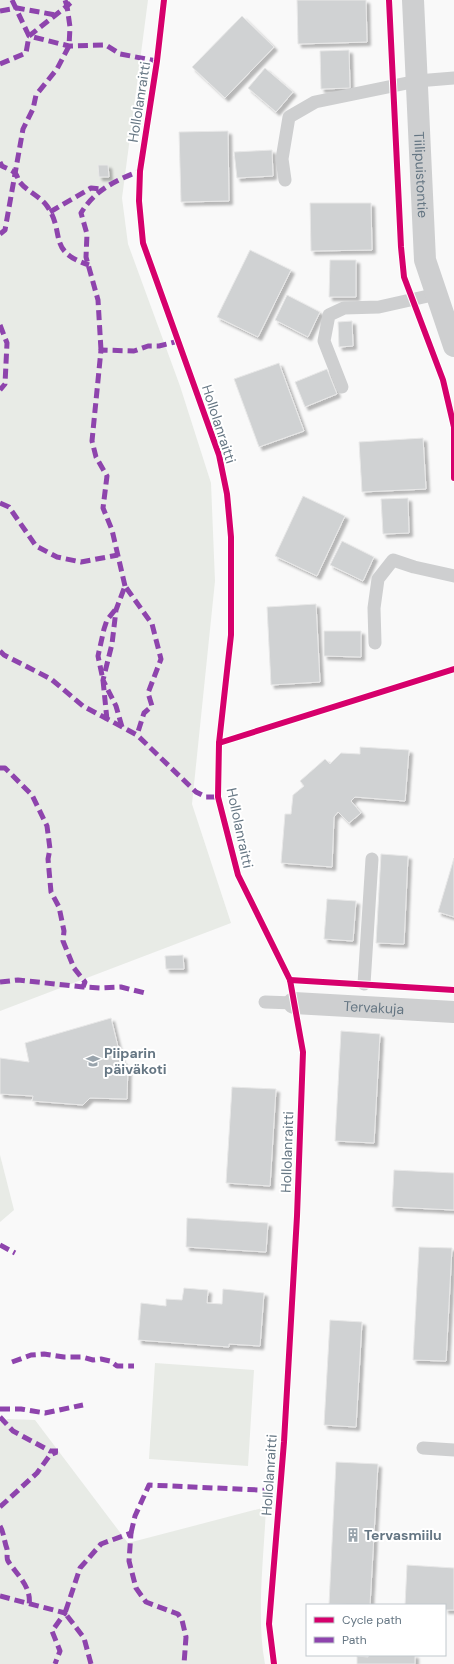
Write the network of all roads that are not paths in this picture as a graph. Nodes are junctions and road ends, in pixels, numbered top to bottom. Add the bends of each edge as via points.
1 (413, 0) edge
2 (454, 78) edge
3 (416, 81) junction
4 (285, 180) dead end
5 (437, 294) junction
6 (449, 313) edge
7 (454, 346) edge
8 (342, 387) dead end
9 (454, 576) edge
10 (375, 643) dead end
11 (372, 859) dead end
12 (364, 984) dead end
13 (266, 1002) dead end
14 (294, 1003) joint
15 (454, 1012) edge
16 (423, 1448) dead end
17 (454, 1450) edge

1 - 3 street, Tiilipuistontie
2 - 3 lane
3 - 4 lane via 316,102 289,117 282,159
3 - 5 street, Tiilipuistontie via 425,260
5 - 6 street, Tiilipuistontie
5 - 8 lane via 379,307 344,308 329,315 324,341
6 - 7 street, Tiilipuistontie
9 - 10 lane via 393,560 378,579 374,608
11 - 12 lane
13 - 14 lane
14 - 15 street, Tervakuja
16 - 17 lane

